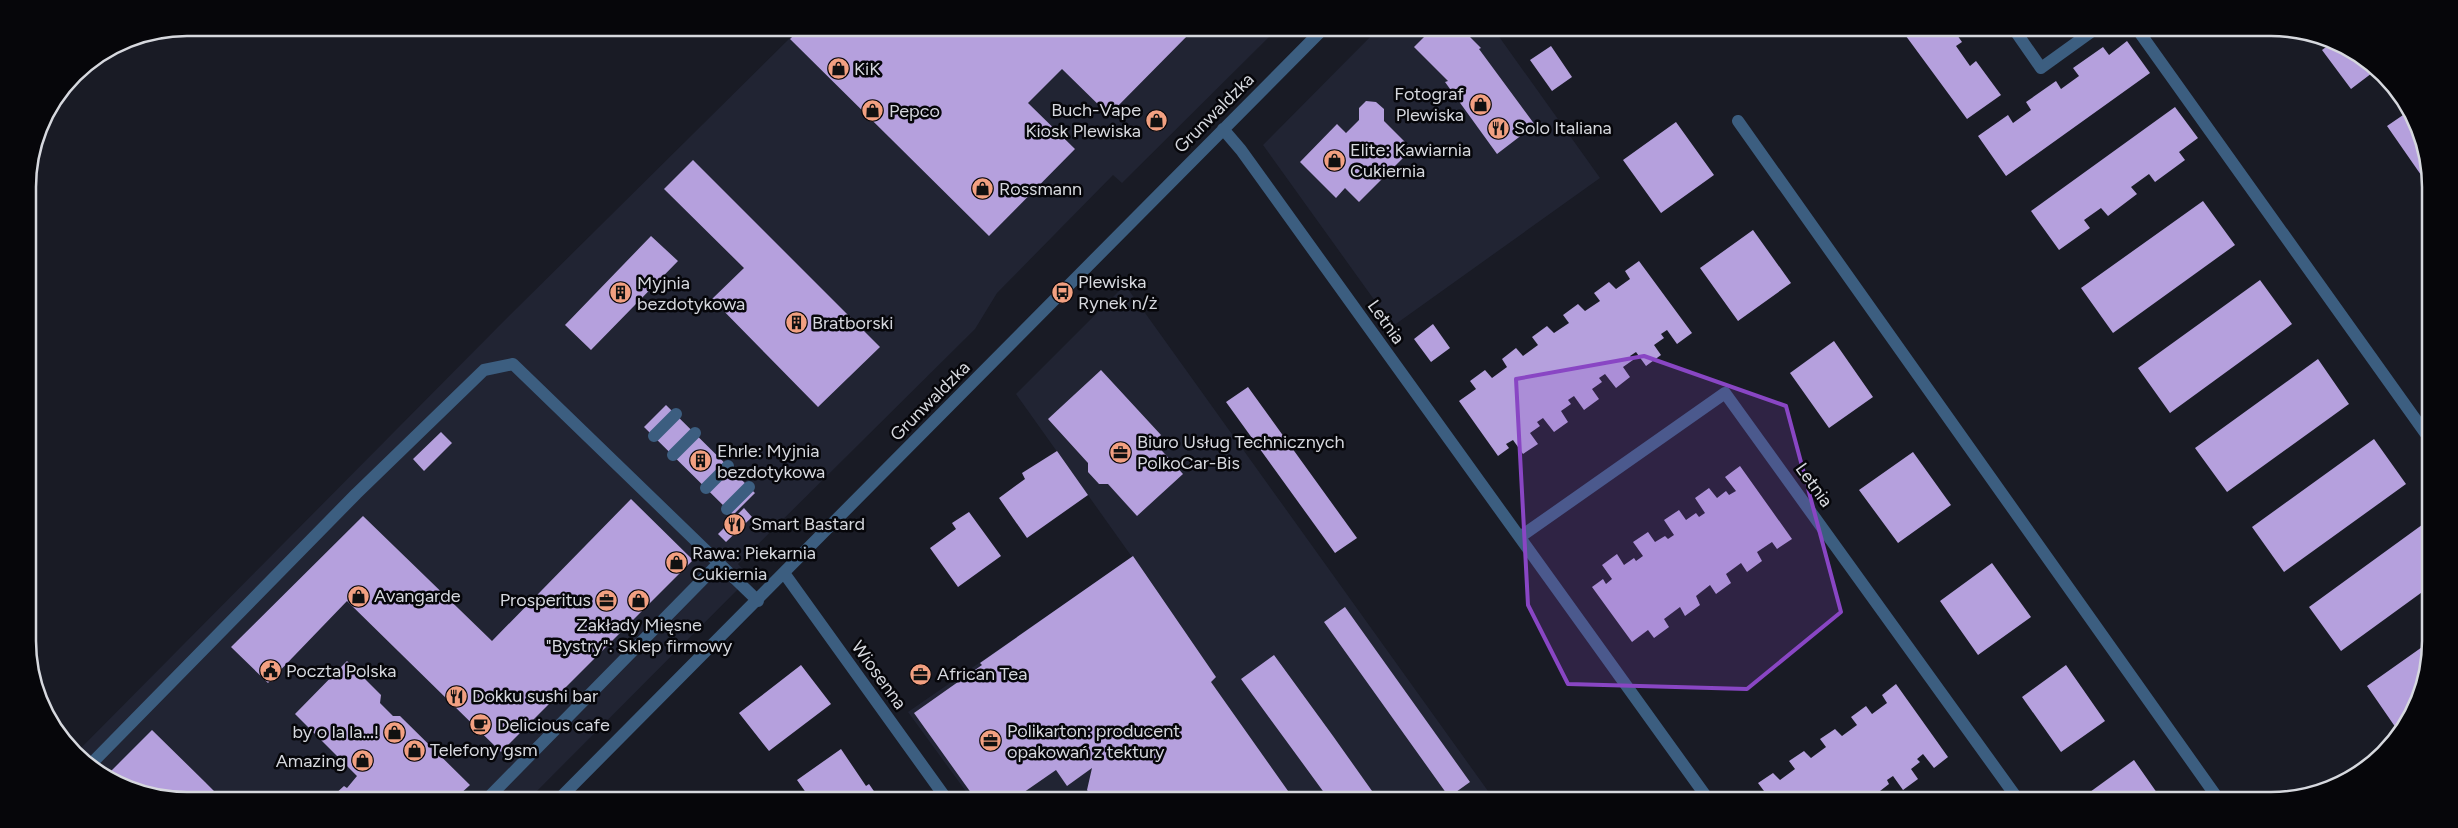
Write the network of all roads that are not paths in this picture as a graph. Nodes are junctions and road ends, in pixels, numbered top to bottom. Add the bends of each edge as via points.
1 (1316, 36) edge
2 (2019, 36) edge
3 (2085, 36) edge
4 (2142, 36) edge
5 (1738, 121) dead end
6 (1223, 129) junction
7 (676, 414) dead end
8 (2422, 428) edge
9 (695, 433) dead end
10 (654, 436) dead end
11 (673, 455) dead end
12 (728, 466) dead end
13 (749, 487) dead end
14 (706, 488) dead end
15 (727, 509) dead end
16 (1520, 537) junction
17 (719, 563) junction
18 (784, 573) junction
19 (758, 600) junction
20 (94, 760) edge
21 (1702, 791) edge
22 (2012, 791) edge
23 (2213, 791) edge
24 (494, 792) edge
25 (566, 792) edge
26 (941, 792) edge

1 - 6 street, Grunwaldzka
2 - 3 street via 2042,68
4 - 8 street
5 - 23 street
6 - 16 street, Letnia
6 - 18 street, Grunwaldzka
7 - 10 street
9 - 11 street
12 - 14 street
13 - 15 street
16 - 21 street, Letnia
16 - 22 street, Letnia via 1725,393
17 - 19 street
17 - 20 street via 513,364 484,370 356,494
17 - 24 street
18 - 19 street, Grunwaldzka
18 - 26 street, Wiosenna
19 - 25 street, Grunwaldzka

